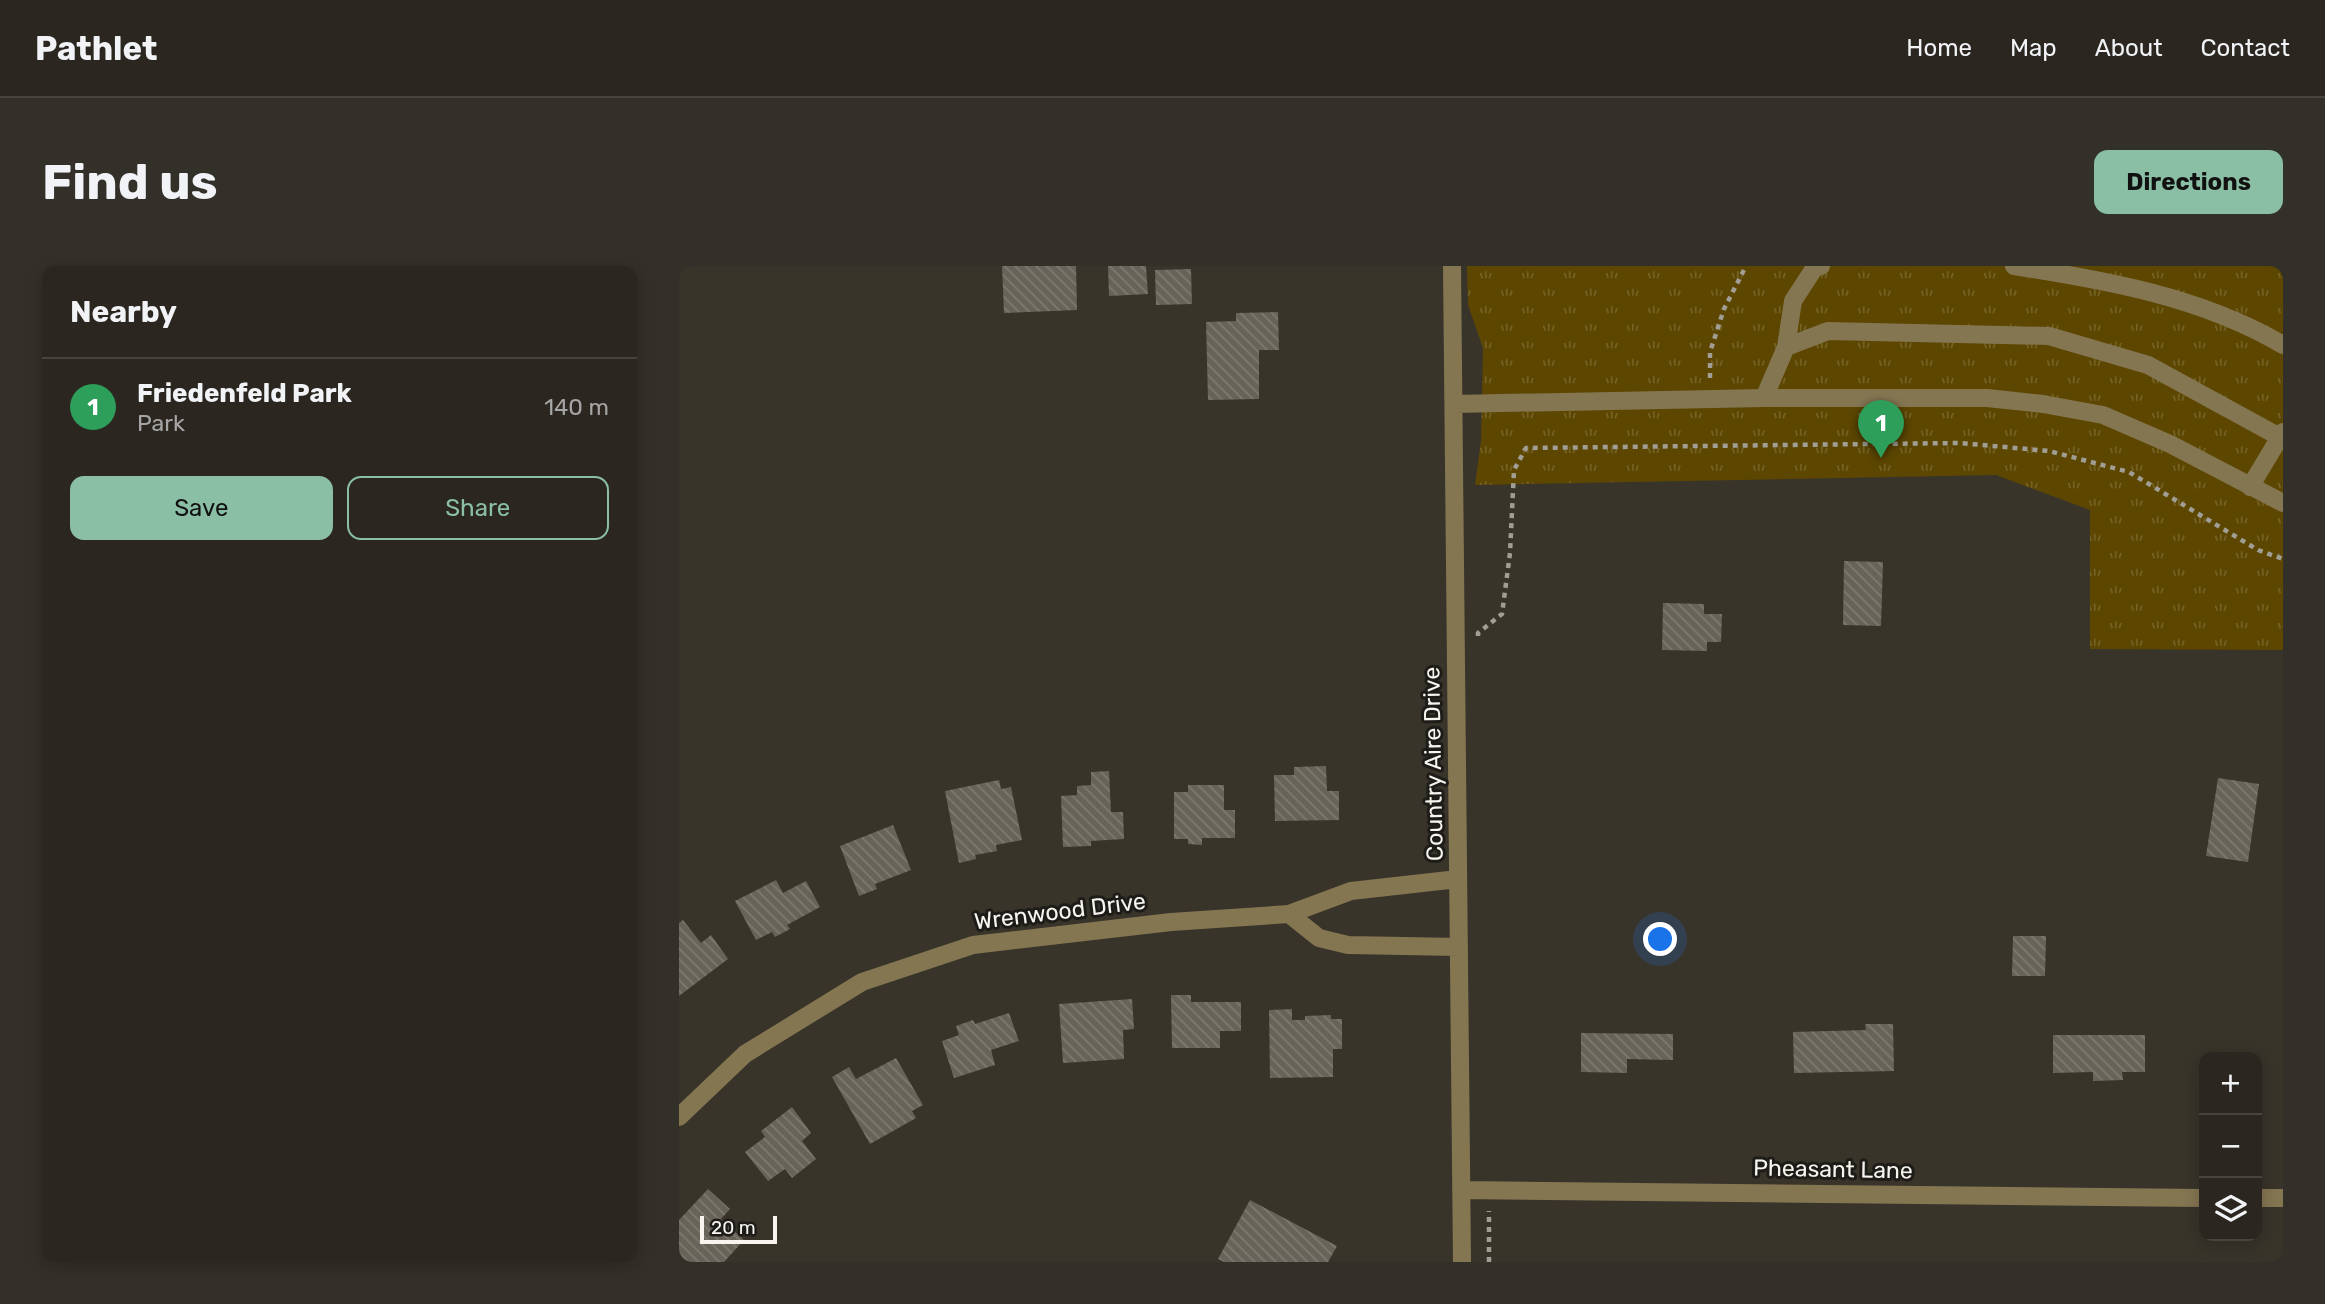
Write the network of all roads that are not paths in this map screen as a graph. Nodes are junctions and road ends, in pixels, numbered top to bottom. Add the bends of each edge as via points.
1 (1452, 266) edge
2 (1821, 266) edge
3 (2014, 266) edge
4 (2283, 345) edge
5 (1786, 347) junction
6 (1764, 398) junction
7 (1454, 404) junction
8 (2282, 435) edge
9 (2250, 487) junction
10 (2283, 503) edge
11 (1458, 879) junction
12 (1289, 914) junction
13 (1459, 947) junction
14 (679, 1117) edge
15 (1461, 1190) junction
16 (2199, 1198) edge
17 (2262, 1198) edge
18 (2283, 1198) edge
19 (1462, 1262) edge

1 - 7 street, Country Aire Drive
2 - 5 street via 1815,267 1793,301
3 - 4 street via 2183,301 2237,320
5 - 6 street
5 - 8 street via 1828,331 2049,336 2148,365
6 - 7 street
6 - 9 street via 1987,398 2091,412 2170,444
7 - 11 street, Country Aire Drive
8 - 9 street
9 - 10 street
11 - 12 street, Wrenwood Drive via 1351,891
11 - 13 street, Country Aire Drive
12 - 13 street via 1319,938 1348,946
12 - 14 street, Wrenwood Drive via 1171,922 974,945 862,982 745,1054
13 - 15 street, Country Aire Drive
15 - 16 street, Pheasant Lane
15 - 19 street, Country Aire Drive
17 - 18 street

